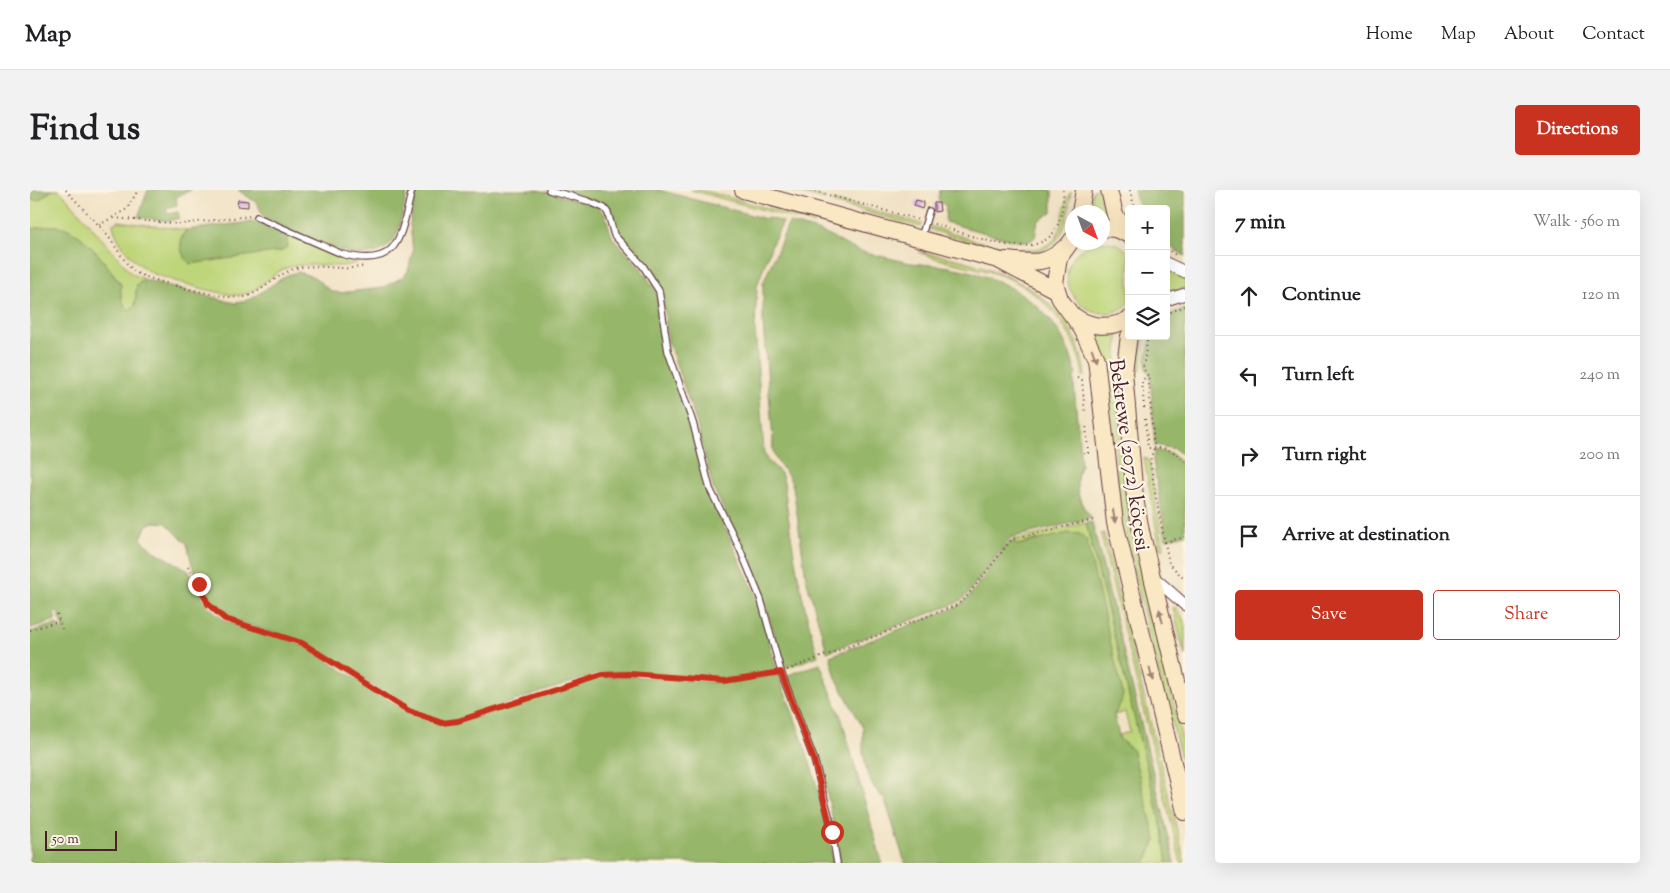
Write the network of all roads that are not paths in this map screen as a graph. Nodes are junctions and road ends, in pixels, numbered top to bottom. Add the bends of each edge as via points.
1 (412, 190) edge
2 (548, 190) edge
3 (743, 190) edge
4 (1084, 190) edge
5 (1109, 190) edge
6 (1081, 205) edge
7 (929, 211) dead end
8 (257, 217) road end
9 (1110, 229) edge
10 (1125, 229) edge
11 (1125, 233) edge
12 (921, 238) junction
13 (1065, 246) edge
14 (1065, 250) edge
15 (998, 260) junction
16 (1170, 266) edge
17 (1185, 272) edge
18 (1057, 291) junction
19 (1185, 294) edge
20 (1170, 299) edge
21 (1070, 313) junction
22 (1125, 321) edge
23 (1128, 340) edge
24 (1151, 575) junction
25 (1185, 605) edge
26 (1185, 714) edge
27 (1185, 812) edge
28 (837, 863) edge

1 - 8 lane via 399,239 391,251 381,256 356,258 342,254
2 - 28 lane via 604,208 614,235 657,285 668,351 693,423 710,488 747,565 776,648 781,672 814,760 830,820
3 - 12 main road
4 - 6 main road
5 - 10 main road via 1115,215
7 - 12 lane
9 - 11 main road
12 - 15 main road
13 - 15 main road via 1054,258 1042,261
14 - 18 main road, Bekrewe (2072) köçesi via 1056,266
15 - 18 main road
16 - 17 street
18 - 21 main road, Bekrewe (2072) köçesi
19 - 20 street
21 - 22 main road via 1084,322 1101,326
21 -> 27 main road, Bekrewe (2072) köçesi via 1089,342 1096,360 1115,523
23 - 24 main road, Bekrewe (2072) köçesi via 1124,372 1130,462
24 - 25 street
26 -> 24 main road, Bekrewe (2072) köçesi

